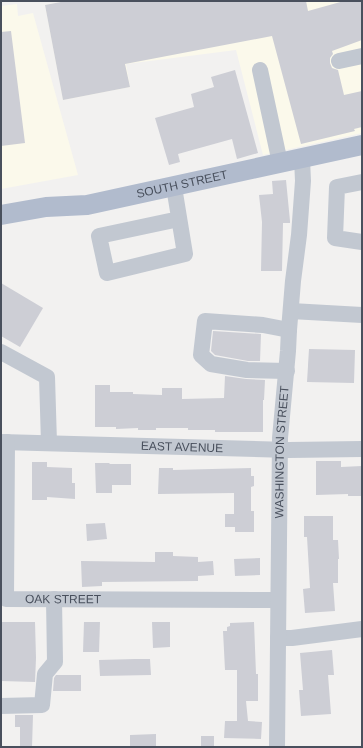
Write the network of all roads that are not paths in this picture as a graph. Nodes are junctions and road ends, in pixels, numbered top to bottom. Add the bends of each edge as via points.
1 (362, 56) edge
2 (339, 61) dead end
3 (260, 70) dead end
4 (362, 145) edge
5 (302, 159) junction
6 (280, 163) junction
7 (362, 182) edge
8 (174, 185) junction
9 (1, 215) edge
10 (179, 219) junction
11 (362, 242) edge
12 (291, 311) junction
13 (362, 315) edge
14 (289, 330) junction
15 (1, 352) edge
16 (287, 371) junction
17 (4, 442) edge
18 (49, 443) junction
19 (280, 449) junction
20 (362, 449) edge
21 (4, 600) edge
22 (54, 600) junction
23 (278, 600) junction
24 (362, 629) edge
25 (278, 638) junction
26 (1, 706) edge
27 (277, 747) edge

1 - 2 street
3 - 6 street
4 - 5 main road, SOUTH STREET
5 - 6 main road, SOUTH STREET
5 - 12 street, WASHINGTON STREET via 299,235
6 - 8 main road, SOUTH STREET
7 - 11 street via 337,187 334,238
8 - 9 main road, SOUTH STREET via 87,205 46,207
8 - 10 street
10 - 10 street via 185,254 107,273 99,236
12 - 13 street
12 - 14 street, WASHINGTON STREET
14 - 16 street, WASHINGTON STREET
14 - 16 street via 263,325 205,321 201,355 211,364 247,370
15 - 18 street via 47,377
16 - 19 street, WASHINGTON STREET
17 - 18 street, EAST AVENUE
17 - 21 street, OAK STREET
18 - 19 street, EAST AVENUE
19 - 20 street, EAST AVENUE
19 - 23 street, WASHINGTON STREET
21 - 22 street, OAK STREET
22 - 23 street, OAK STREET
22 - 26 street via 55,662 45,674 42,705
23 - 25 street, WASHINGTON STREET
24 - 25 street
25 - 27 street, WASHINGTON STREET

